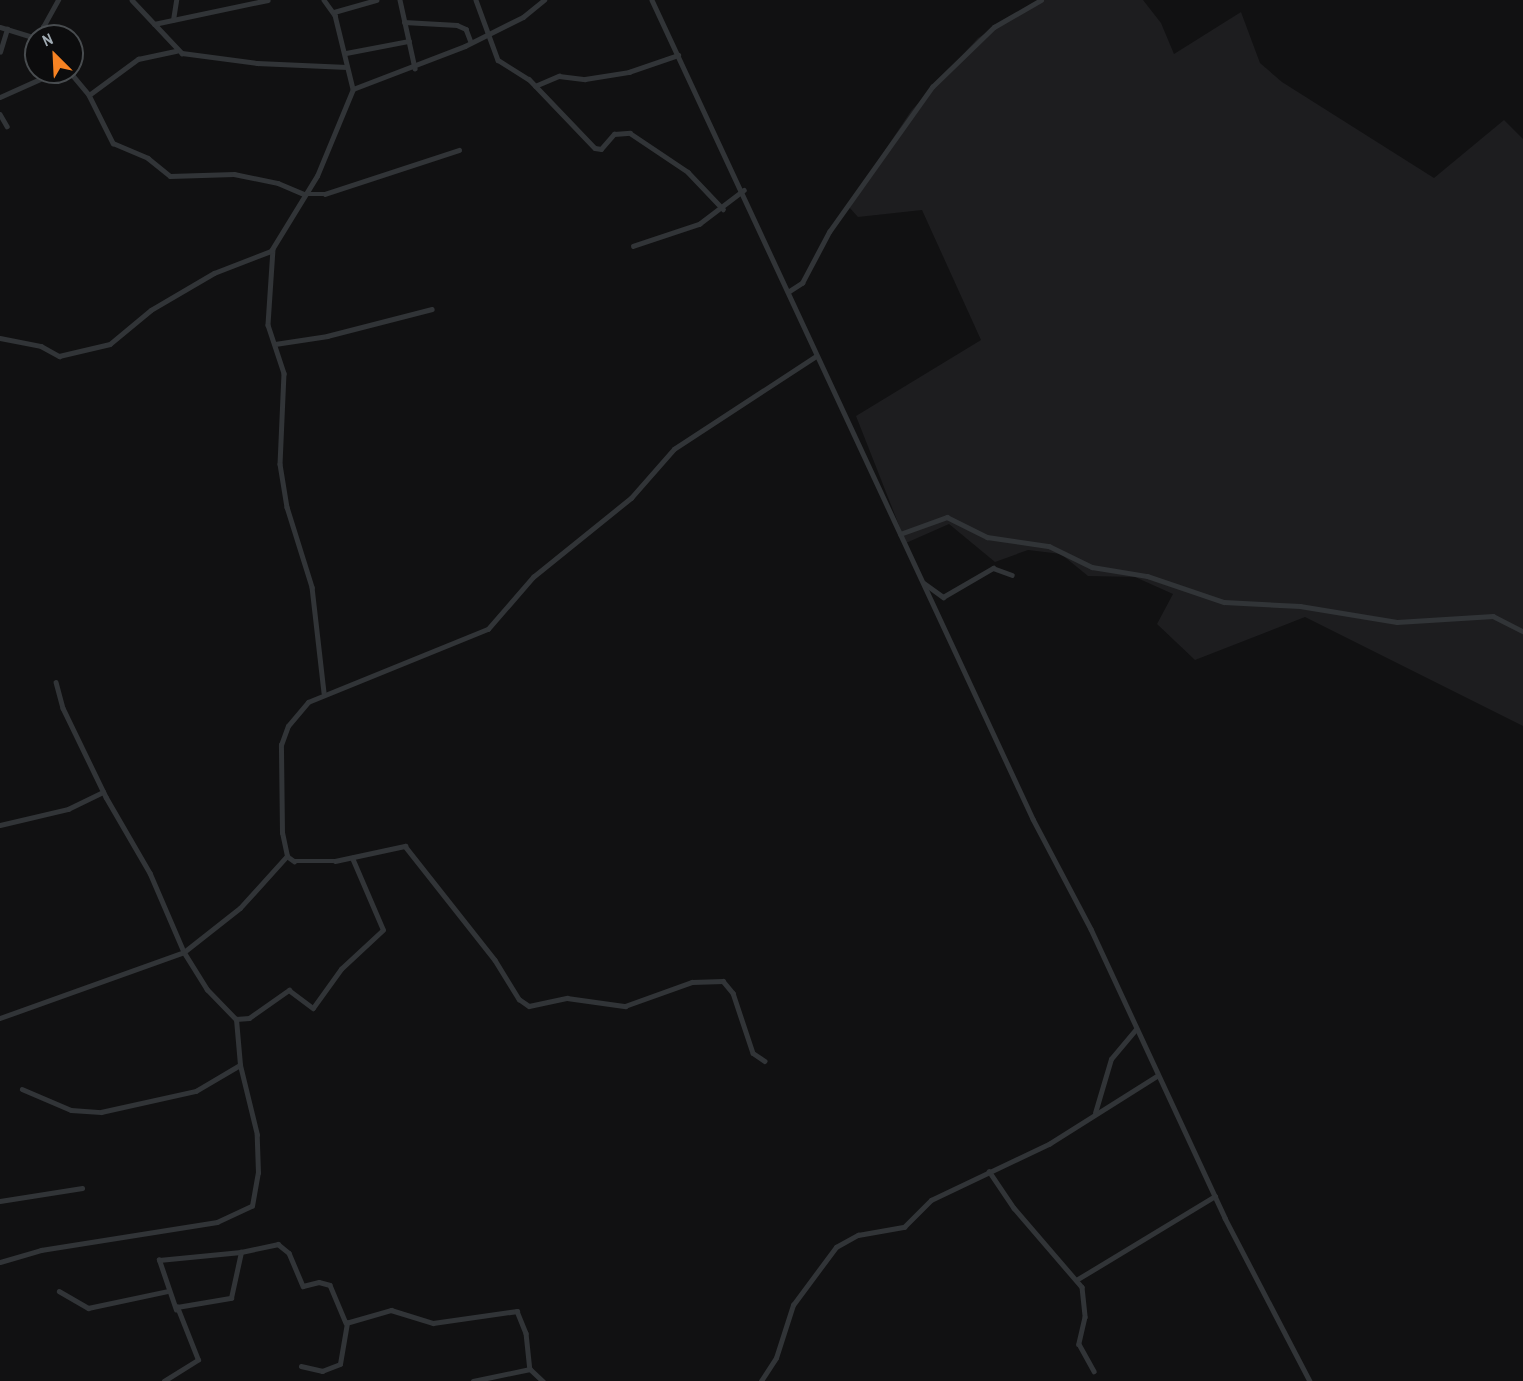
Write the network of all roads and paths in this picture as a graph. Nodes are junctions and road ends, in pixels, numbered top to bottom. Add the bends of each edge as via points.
1 (57, 0) edge
2 (176, 0) edge
3 (268, 0) edge
4 (324, 0) edge
5 (376, 0) edge
6 (400, 0) edge
7 (476, 0) edge
8 (535, 0) edge
9 (544, 0) edge
10 (652, 0) edge
11 (1041, 0) edge
12 (134, 1) edge
13 (368, 2) edge
14 (538, 5) junction
15 (334, 12) junction
16 (173, 20) junction
17 (404, 22) junction
18 (45, 24) edge
19 (154, 24) junction
20 (0, 27) edge
21 (7, 29) junction
22 (24, 34) edge
23 (487, 34) junction
24 (410, 41) junction
25 (471, 42) junction
26 (176, 51) junction
27 (0, 52) edge
28 (346, 53) junction
29 (678, 55) junction
30 (347, 67) junction
31 (415, 68) junction
32 (30, 84) edge
33 (80, 84) edge
34 (535, 86) junction
35 (353, 89) junction
36 (89, 95) junction
37 (0, 98) edge
38 (0, 114) edge
39 (6, 126) dead end
40 (459, 150) dead end
41 (744, 190) junction
42 (304, 194) junction
43 (723, 208) junction
44 (633, 246) dead end
45 (273, 249) junction
46 (788, 292) junction
47 (432, 309) dead end
48 (0, 338) edge
49 (275, 344) junction
50 (816, 356) junction
51 (900, 534) junction
52 (1012, 575) dead end
53 (922, 582) junction
54 (1523, 631) edge
55 (56, 682) dead end
56 (324, 692) junction
57 (103, 792) junction
58 (0, 825) edge
59 (287, 856) junction
60 (352, 858) junction
61 (184, 952) junction
62 (0, 1018) edge
63 (236, 1019) junction
64 (1136, 1029) junction
65 (765, 1061) dead end
66 (240, 1065) junction
67 (1157, 1076) junction
68 (22, 1089) dead end
69 (1095, 1113) junction
70 (989, 1171) junction
71 (82, 1188) dead end
72 (1215, 1197) junction
73 (0, 1201) edge
74 (241, 1252) junction
75 (0, 1262) edge
76 (1078, 1280) junction
77 (59, 1291) dead end
78 (168, 1291) junction
79 (176, 1310) junction
80 (347, 1323) junction
81 (301, 1366) dead end
82 (530, 1369) junction
83 (1094, 1371) dead end
84 (164, 1381) edge
85 (473, 1381) edge
86 (543, 1381) edge
87 (759, 1381) edge
88 (1310, 1381) edge

1 - 18 street
2 - 16 street
3 - 16 street
4 - 15 street
5 - 13 street
6 - 17 street
7 - 23 street
8 - 14 street
9 - 14 street
10 - 29 street
11 - 46 street via 994,27 932,87 829,232 802,283
12 - 19 street
13 - 15 street via 341,6
14 - 23 street
15 - 28 street
16 - 19 street
17 - 24 street
17 - 25 street via 457,25 466,29
19 - 26 street
20 - 21 street
21 - 22 street
21 - 27 street
23 - 25 street
23 - 34 street via 498,60
24 - 28 street
24 - 31 street
25 - 31 street
26 - 30 street via 257,63
26 - 36 street via 138,59
28 - 30 street
29 - 34 street via 629,72 585,79 559,76
29 - 41 street
30 - 35 street
31 - 35 street
32 - 37 street
33 - 36 street
34 - 43 street via 595,148 614,134 630,133 688,171
35 - 42 street via 317,176
36 - 42 street via 113,143 148,158 165,175 234,174 278,183
38 - 39 street
40 - 42 street via 333,192
41 - 43 street
41 - 46 street
42 - 45 street
43 - 44 street via 690,228
45 - 48 street via 214,273 151,310 110,344 59,356 41,346
45 - 49 street via 268,325
46 - 50 street
47 - 49 street via 327,336
49 - 56 street via 284,373 280,464 287,507 312,587
50 - 51 street
50 - 56 street via 674,449 631,498 533,577 489,629
51 - 53 street
51 - 54 street via 947,517 987,537 1049,546 1092,567 1147,576 1224,602 1300,606 1397,622 1493,616
52 - 53 street via 993,568 943,597
53 - 64 street
55 - 57 street
56 - 59 street via 294,717 281,746 282,833
57 - 58 street via 68,809
57 - 61 street via 139,851
59 - 60 street via 294,861
59 - 61 street via 248,902
60 - 63 street via 383,930 341,969 313,1008 289,990 249,1017
60 - 65 street via 400,844 409,848 525,1004 567,998 619,1007 692,982 723,981 733,993 753,1053
61 - 62 street
61 - 63 street via 207,989
63 - 66 street
64 - 67 street
64 - 69 street via 1111,1059
66 - 68 street via 196,1091 101,1112 71,1110
66 - 75 street via 257,1135 258,1173 252,1206 217,1222 41,1250
67 - 69 street
67 - 72 street
69 - 70 street via 1049,1144
70 - 76 street via 1014,1208
70 - 87 street via 931,1200 904,1227 858,1235 836,1247 793,1305 766,1373
71 - 73 street
72 - 76 street
72 - 88 street
74 - 78 street via 161,1260 157,1266
74 - 79 street via 231,1298 188,1302
74 - 80 street via 284,1246 303,1286 319,1282 330,1285
76 - 83 street via 1085,1308 1078,1344
77 - 78 street via 84,1308
78 - 79 street
79 - 84 street via 198,1360
80 - 81 street via 340,1364 322,1371
80 - 82 street via 393,1310 433,1323 517,1311 526,1333
82 - 85 street
82 - 86 street

